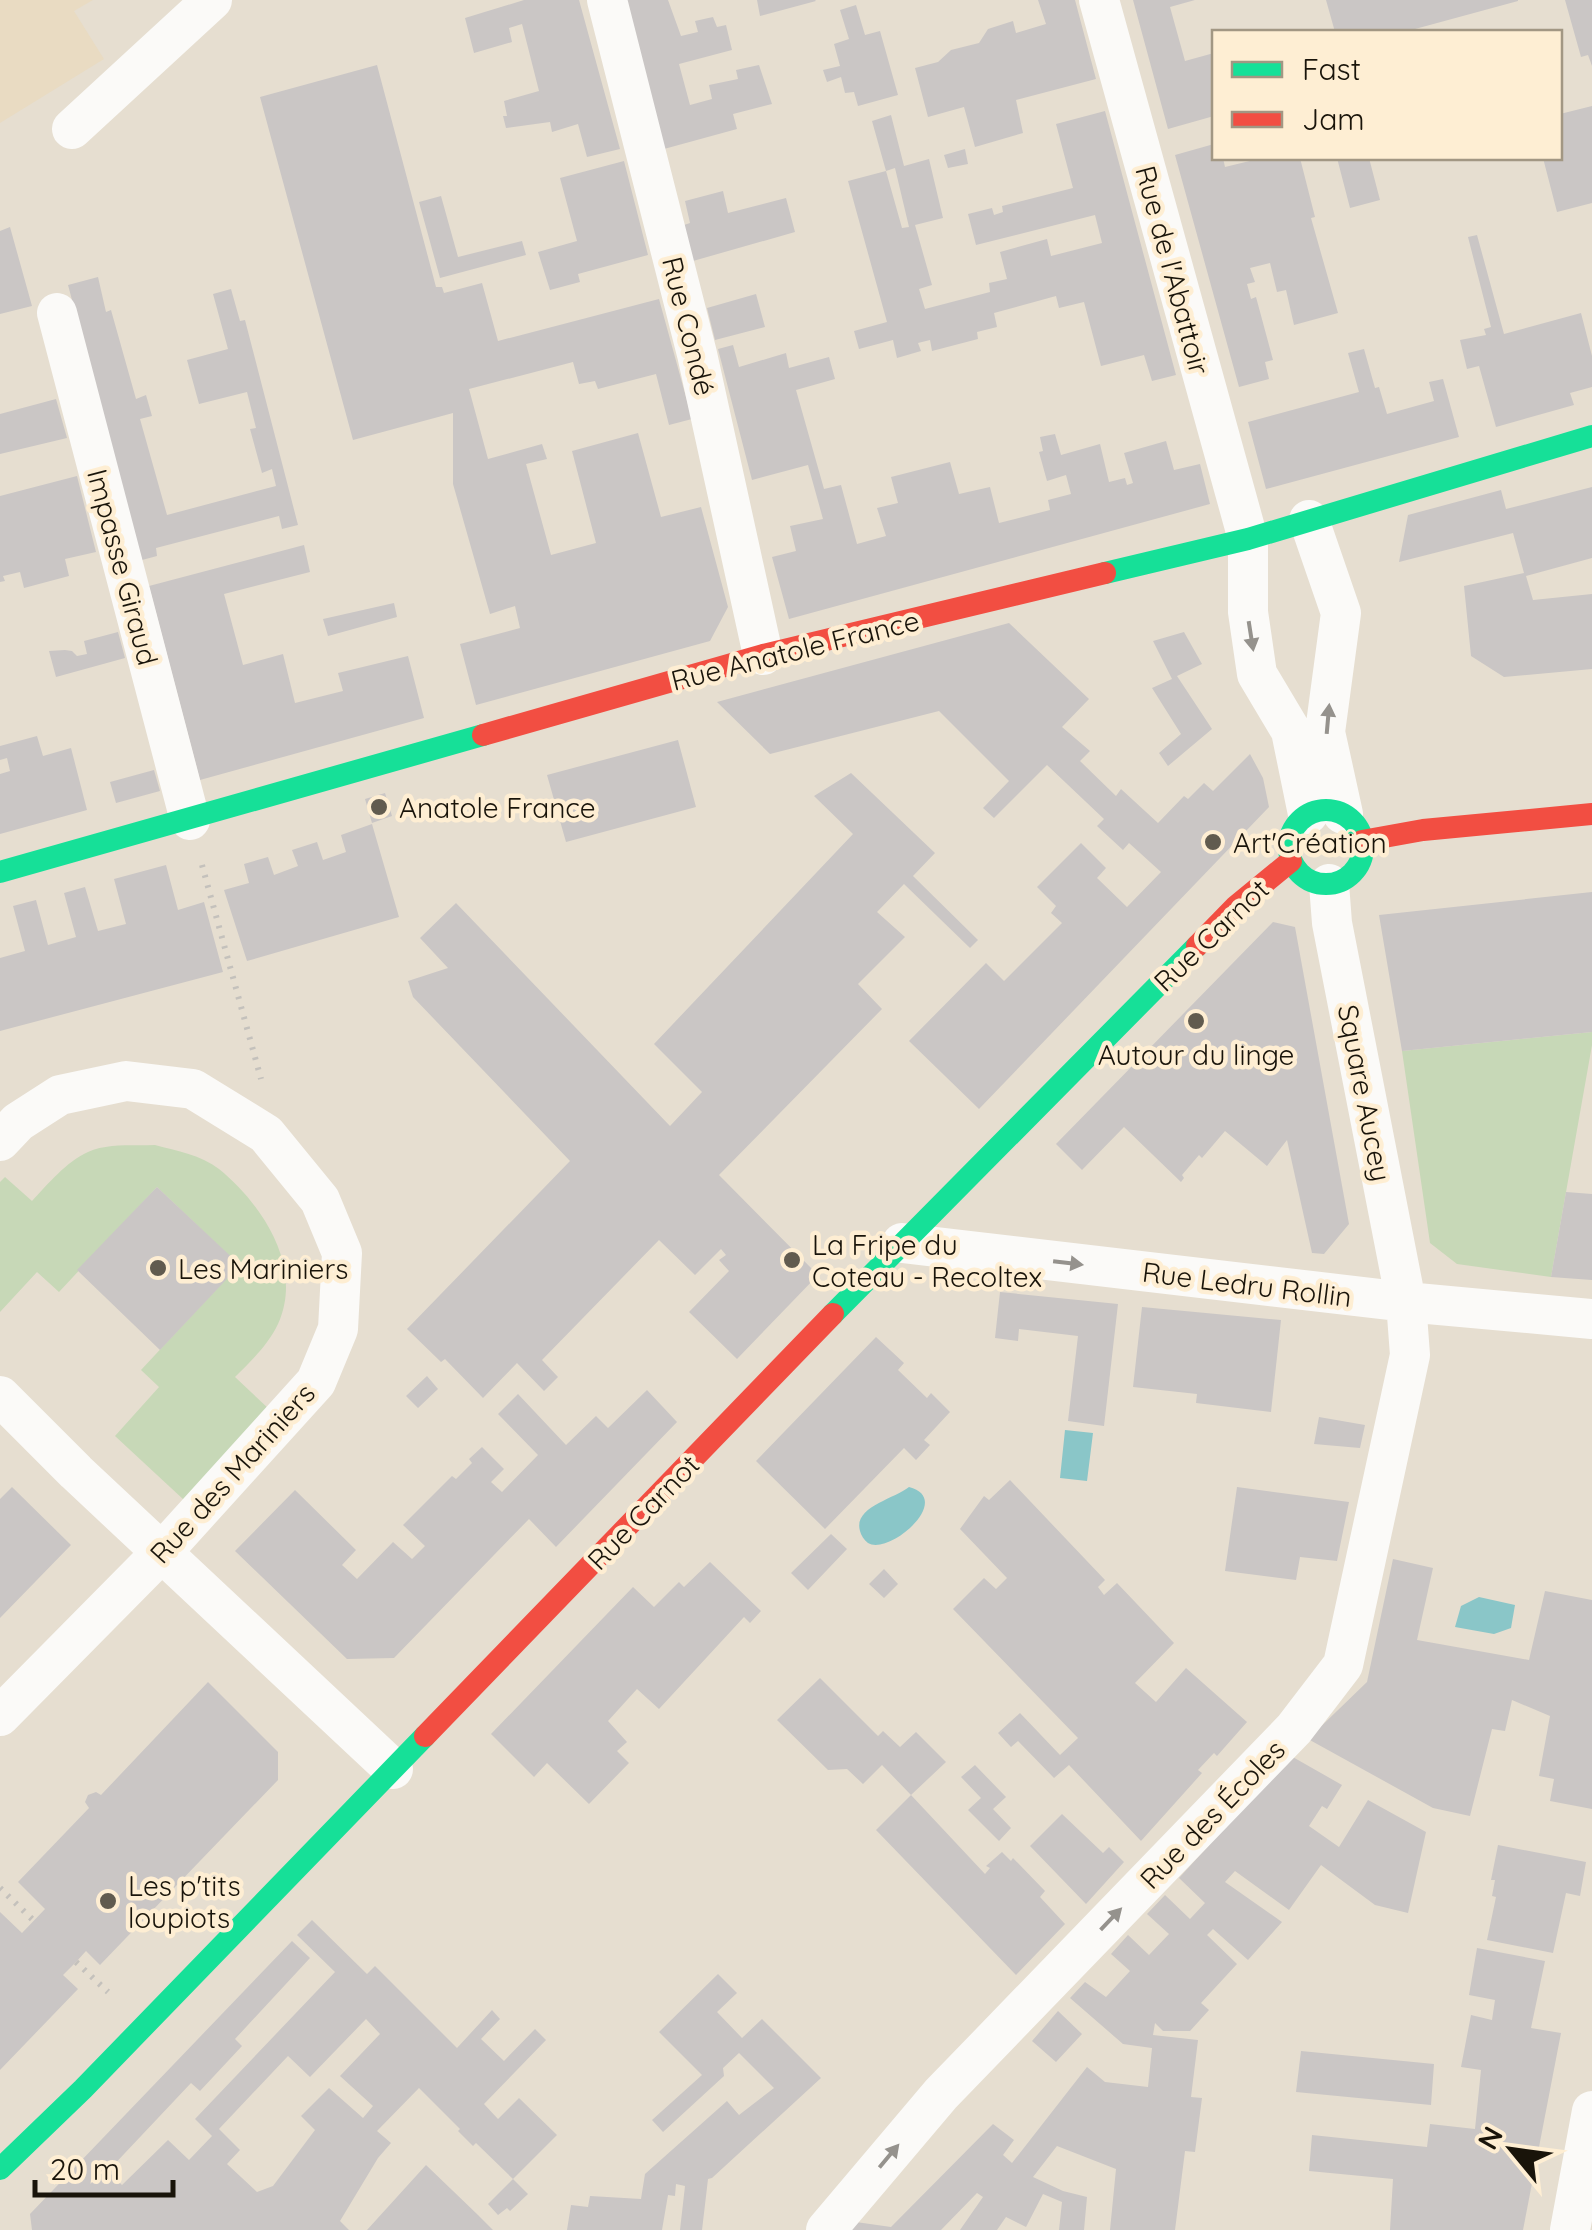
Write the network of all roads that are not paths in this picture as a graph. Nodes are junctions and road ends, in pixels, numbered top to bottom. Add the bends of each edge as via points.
1 (212, 0) edge
2 (606, 0) edge
3 (1099, 0) edge
4 (72, 130) dead end
5 (57, 313) dead end
6 (1592, 436) edge
7 (1309, 520) junction
8 (1248, 539) junction
9 (763, 655) junction
10 (1592, 814) edge
11 (190, 820) junction
12 (1338, 823) junction
13 (1292, 860) junction
14 (0, 872) edge
15 (1329, 884) junction
16 (0, 1141) edge
17 (902, 1244) junction
18 (1406, 1302) junction
19 (1592, 1319) edge
20 (5, 1411) edge
21 (162, 1552) junction
22 (0, 1716) edge
23 (393, 1769) junction
24 (1592, 2111) edge
25 (0, 2169) edge
26 (826, 2230) edge
27 (1570, 2230) edge

1 - 4 street
2 - 9 street, Rue Condé via 697,354
3 - 8 street, Rue de l'Abattoir
5 - 11 street, Impasse Giraud
6 - 7 main road, Rue Anatole France
7 - 8 main road, Rue Anatole France
12 -> 7 street via 1325,732 1341,613
8 - 9 main road, Rue Anatole France
8 -> 12 street via 1257,674
9 - 11 main road, Rue Anatole France
10 - 12 main road via 1422,830
11 - 14 main road, Rue Anatole France
12 - 13 main road via 1293,829
12 - 15 main road via 1362,853 1350,874
13 - 15 main road via 1306,878
13 - 17 main road, Rue Carnot via 1236,906
15 - 18 street, Square Aucey
16 - 21 street, Rue des Mariniers via 60,1095 126,1081 193,1090 266,1134 320,1200 342,1253 338,1328 316,1382
17 -> 18 street, Rue Ledru Rollin
17 - 23 main road, Rue Carnot
18 - 19 street, Rue Ledru Rollin
26 -> 18 street, Rue des Écoles via 941,2094 1294,1729 1343,1665 1410,1355
20 - 21 street
21 - 22 street, Rue des Mariniers
21 - 23 street
23 - 25 main road, Rue Carnot
24 - 27 street

